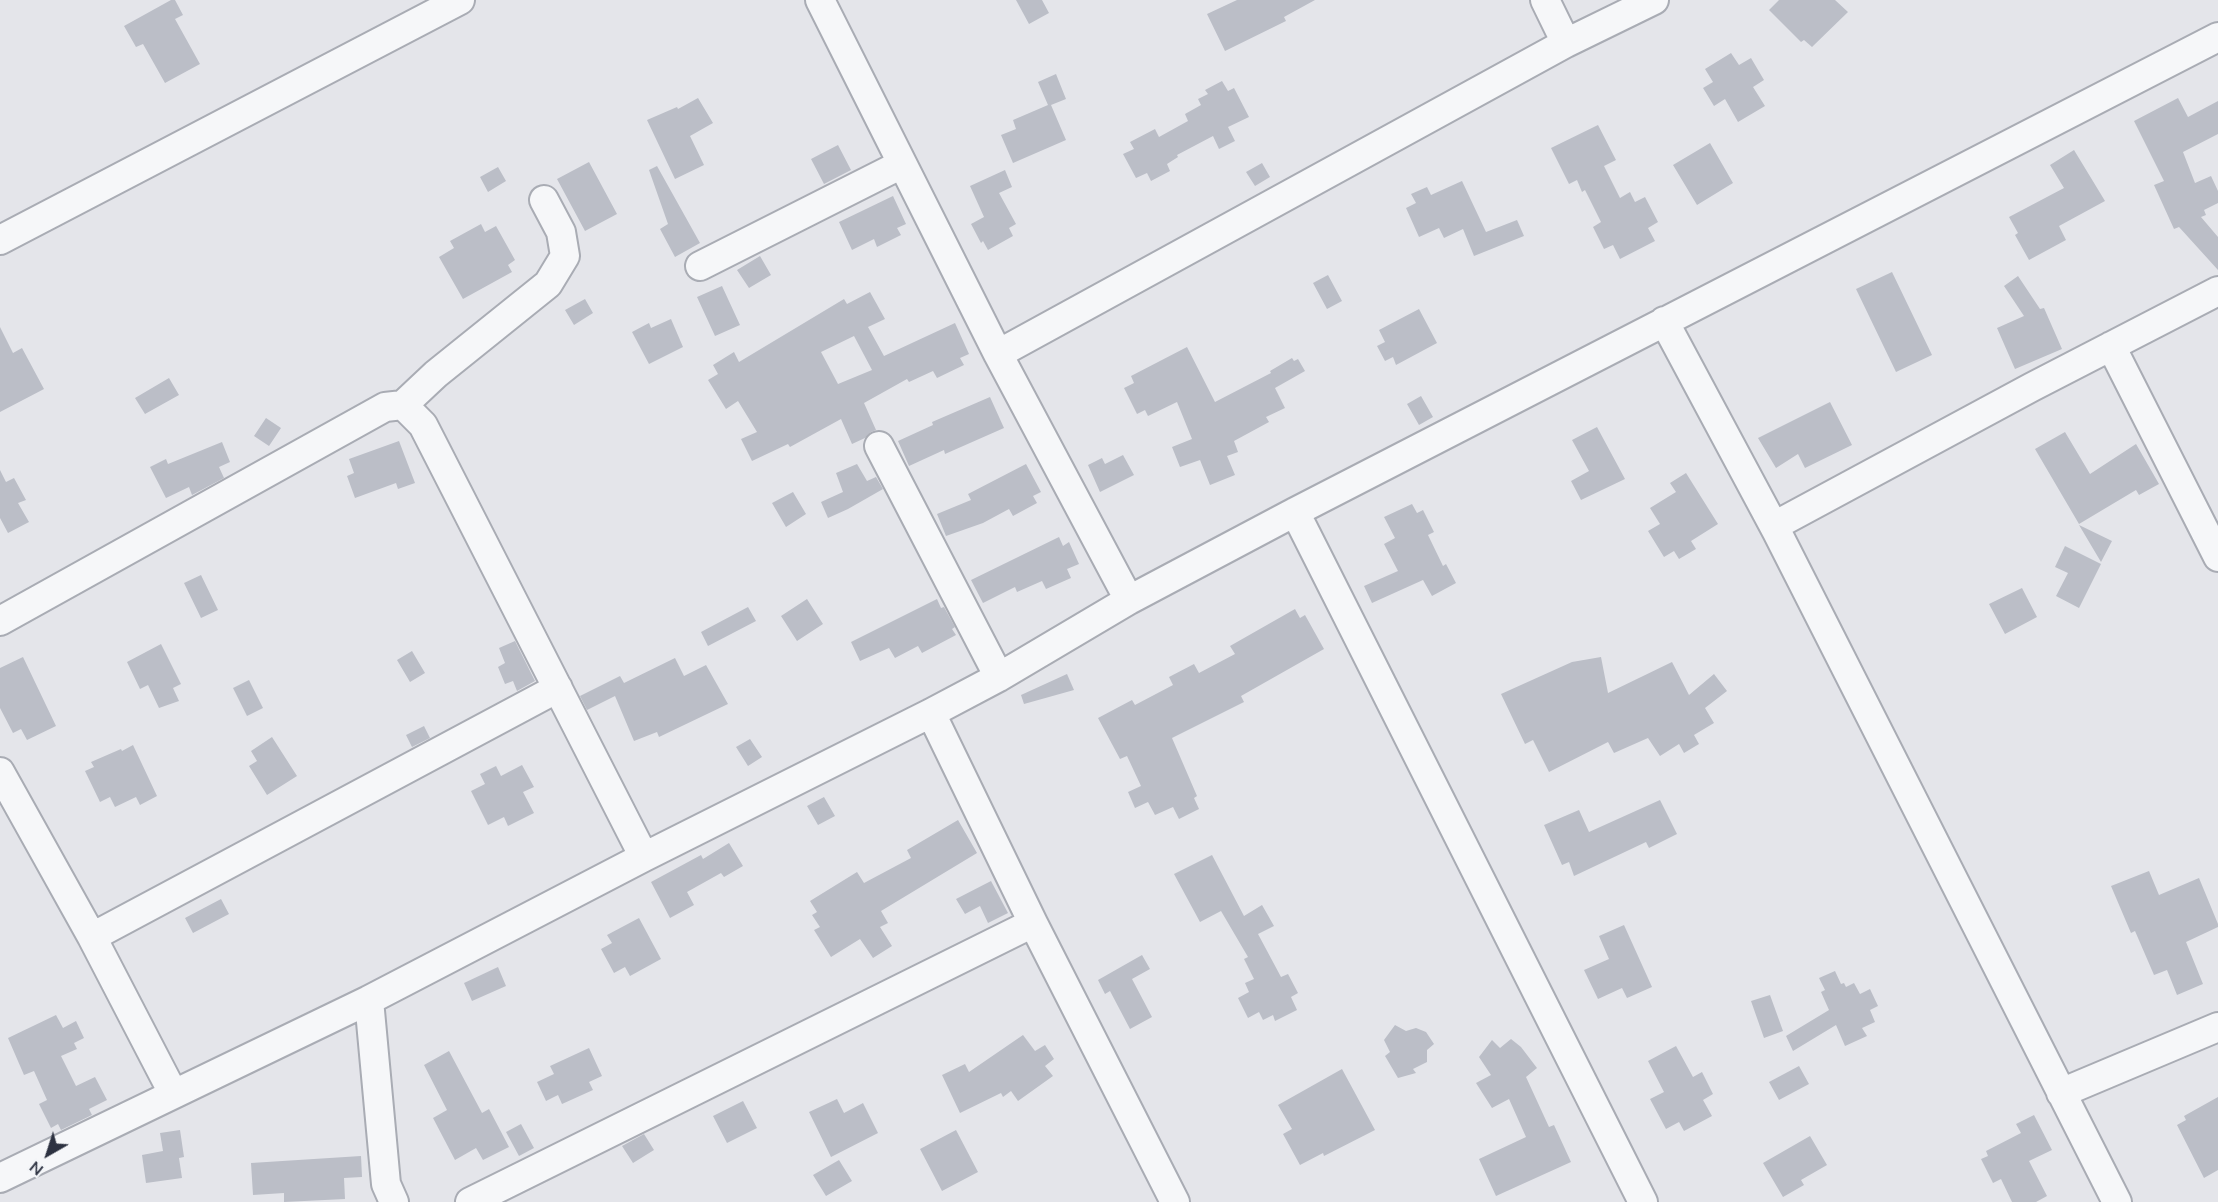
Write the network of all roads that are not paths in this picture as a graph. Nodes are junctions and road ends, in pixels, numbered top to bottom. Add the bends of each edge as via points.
1 (460, 0) edge
2 (820, 0) edge
3 (1545, 0) edge
4 (1654, 0) edge
5 (2218, 38) edge
6 (1566, 43) junction
7 (902, 164) junction
8 (544, 200) dead end
9 (1, 238) edge
10 (700, 266) dead end
11 (2218, 291) edge
12 (1664, 321) junction
13 (2111, 346) junction
14 (998, 354) junction
15 (403, 405) junction
16 (879, 446) dead end
17 (1295, 512) junction
18 (1774, 526) junction
19 (2218, 557) edge
20 (1129, 600) junction
21 (0, 621) edge
22 (999, 677) junction
23 (558, 688) junction
24 (931, 713) junction
25 (0, 772) edge
26 (644, 857) junction
27 (1033, 923) junction
28 (92, 937) junction
29 (369, 1000) junction
30 (2218, 1027) edge
31 (173, 1093) junction
32 (2061, 1093) junction
33 (0, 1178) edge
34 (394, 1202) edge
35 (470, 1202) edge
36 (1175, 1202) edge
37 (1643, 1202) edge
38 (2117, 1202) edge

1 - 9 street
2 - 7 street
3 - 6 street
4 - 6 street
5 - 12 street
6 - 14 street
7 - 10 street
7 - 14 street
8 - 15 street via 561,232 566,256 548,284
11 - 13 street
12 - 17 street
12 - 18 street
13 - 18 street
13 - 19 street
14 - 20 street
15 - 21 street via 385,407
15 - 23 street via 423,425
16 - 22 street
17 - 20 street
17 - 37 street
18 - 32 street
20 - 22 street
22 - 24 street
23 - 26 street
23 - 28 street
24 - 26 street
24 - 27 street
25 - 28 street
26 - 29 street
27 - 35 street
27 - 36 street
28 - 31 street
29 - 31 street
29 - 34 street via 386,1184
30 - 32 street
31 - 33 street
32 - 38 street

